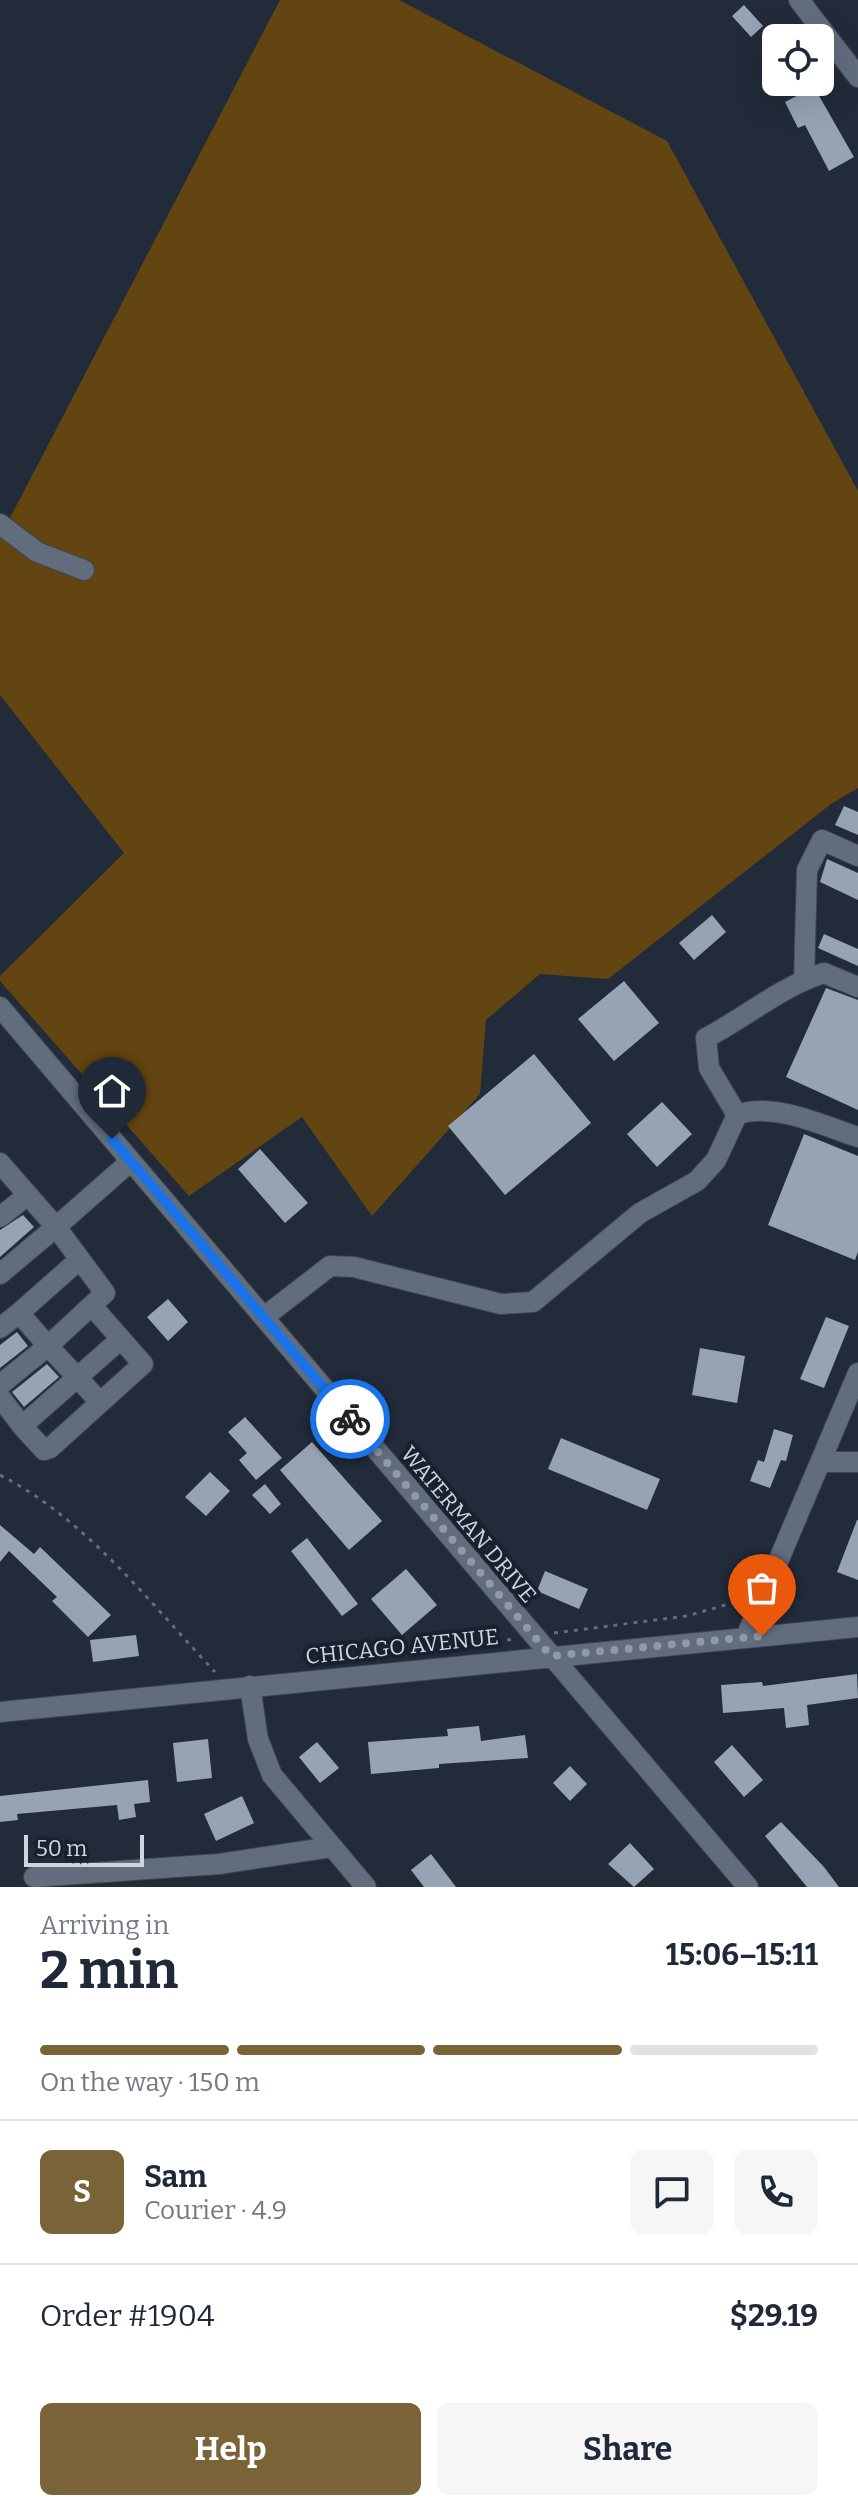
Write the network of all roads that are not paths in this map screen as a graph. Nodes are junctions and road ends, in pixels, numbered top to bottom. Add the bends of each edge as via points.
1 (799, 0) edge
2 (858, 77) edge
3 (0, 524) edge
4 (84, 570) dead end
5 (858, 856) edge
6 (804, 979) junction
7 (858, 987) edge
8 (0, 1007) edge
9 (737, 1115) junction
10 (858, 1137) edge
11 (131, 1161) junction
12 (0, 1163) edge
13 (28, 1195) junction
14 (0, 1217) edge
15 (56, 1227) junction
16 (79, 1260) junction
17 (0, 1274) edge
18 (92, 1306) junction
19 (19, 1313) junction
20 (264, 1317) junction
21 (0, 1328) edge
22 (121, 1339) junction
23 (48, 1346) junction
24 (858, 1373) edge
25 (78, 1378) junction
26 (0, 1385) edge
27 (0, 1397) edge
28 (100, 1402) junction
29 (22, 1426) junction
30 (820, 1462) junction
31 (858, 1462) edge
32 (858, 1627) edge
33 (746, 1637) junction
34 (551, 1656) junction
35 (250, 1686) junction
36 (0, 1711) edge
37 (332, 1847) junction
38 (34, 1877) dead end
39 (366, 1887) edge
40 (748, 1887) edge

1 - 2 street
3 - 4 street via 37,552
5 - 6 street via 822,840 807,870
6 - 7 street via 824,973
6 - 9 street via 706,1038 709,1068
8 - 11 street, WATERMAN DRIVE
9 - 10 street via 749,1110 796,1117
9 - 20 street via 716,1160 697,1181 640,1213 533,1302 501,1304 354,1267 330,1266
11 - 15 street
11 - 20 street, WATERMAN DRIVE
12 - 13 street
13 - 14 street
13 - 15 street
15 - 16 street
15 - 17 street
16 - 18 street via 105,1293
16 - 19 street
18 - 22 street
18 - 23 street
19 - 21 street
19 - 23 street
20 - 34 street, WATERMAN DRIVE
22 - 25 street
22 - 28 street via 143,1364
23 - 25 street
23 - 26 street
24 - 30 street
25 - 28 street
25 - 29 street
27 - 29 street
28 - 29 street via 44,1450
30 - 31 street
30 - 33 street
32 - 33 street, CHICAGO AVENUE
33 - 34 street, CHICAGO AVENUE
34 - 35 street, CHICAGO AVENUE
34 - 40 street, WATERMAN DRIVE
35 - 36 street, CHICAGO AVENUE
35 - 37 street via 258,1739 272,1775
37 - 38 street via 219,1864
37 - 39 street

